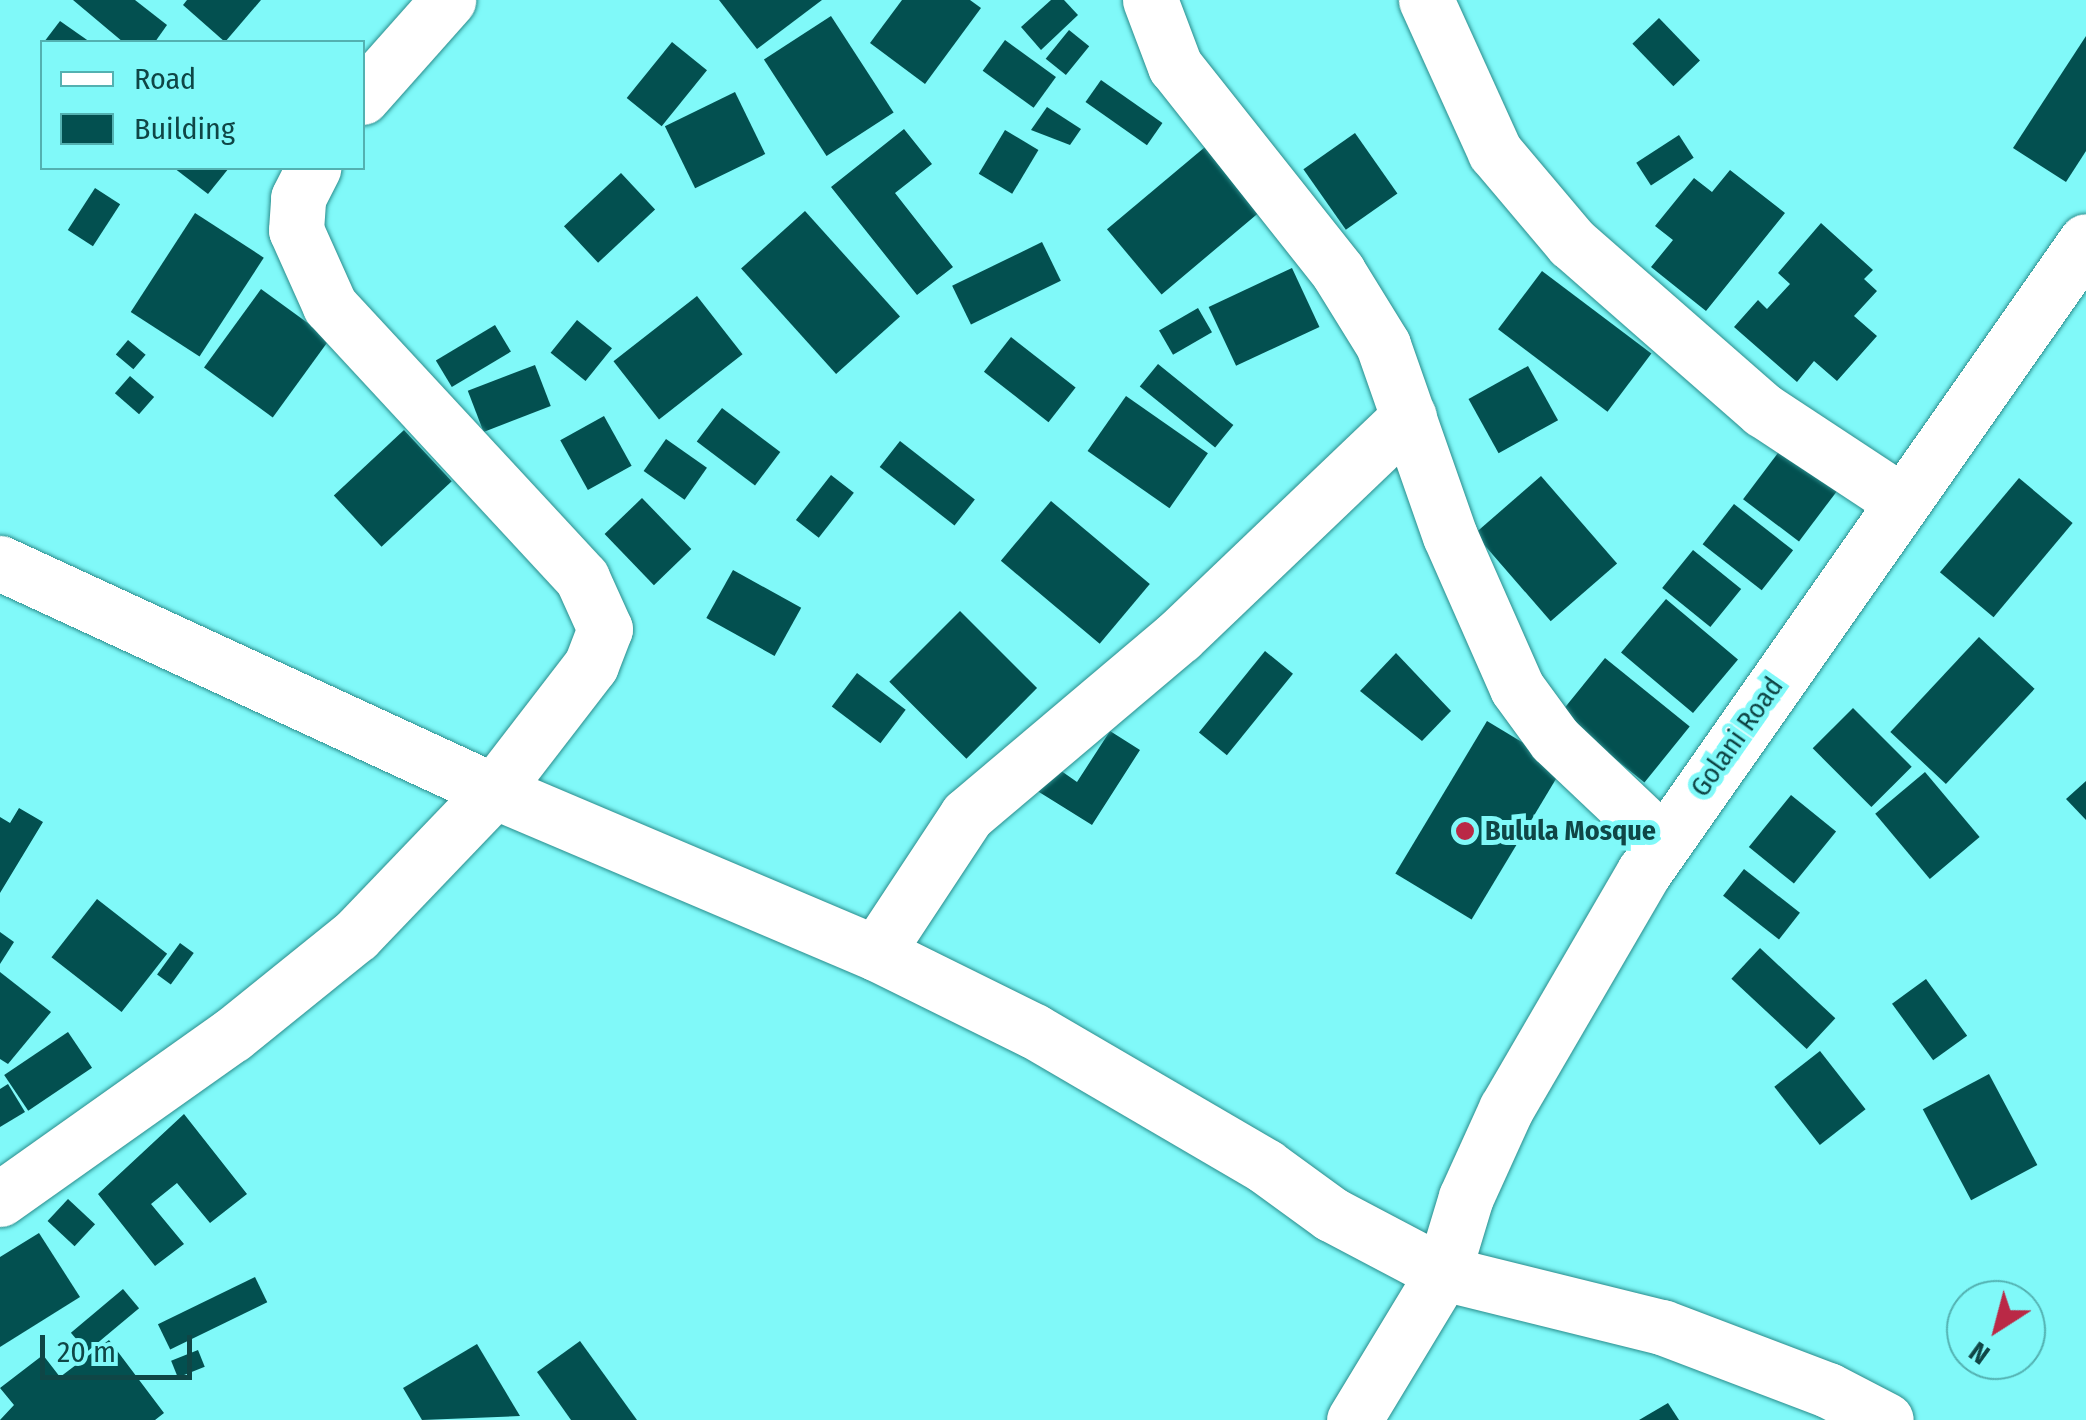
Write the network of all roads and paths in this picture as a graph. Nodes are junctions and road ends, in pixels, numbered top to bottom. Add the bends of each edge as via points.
1 (448, 0) edge
2 (1150, 0) edge
3 (1426, 0) edge
4 (365, 95) edge
5 (313, 170) edge
6 (2086, 241) edge
7 (1409, 416) junction
8 (1901, 501) junction
9 (0, 562) edge
10 (494, 792) junction
11 (1663, 842) junction
12 (876, 953) junction
13 (0, 1198) edge
14 (1443, 1273) junction
15 (1354, 1420) edge
16 (1886, 1420) edge

1 - 4 street
2 - 7 street via 1175,66 1338,272 1383,345
3 - 8 street via 1495,152 1572,244 1763,410
5 - 10 street via 298,198 296,230 330,306 582,578 605,629 592,665
6 - 8 street, Golani Road
7 - 11 street via 1482,620 1517,688 1555,740
7 - 12 street via 1179,636 967,815
8 - 11 street, Golani Road
9 - 10 street
10 - 12 street
10 - 13 street via 410,882 296,986
11 - 14 street, Golani Road via 1506,1109 1466,1197
12 - 14 street via 1034,1031 1265,1166 1331,1214
14 - 15 street, Golani Road
14 - 16 street via 1662,1327 1828,1390

